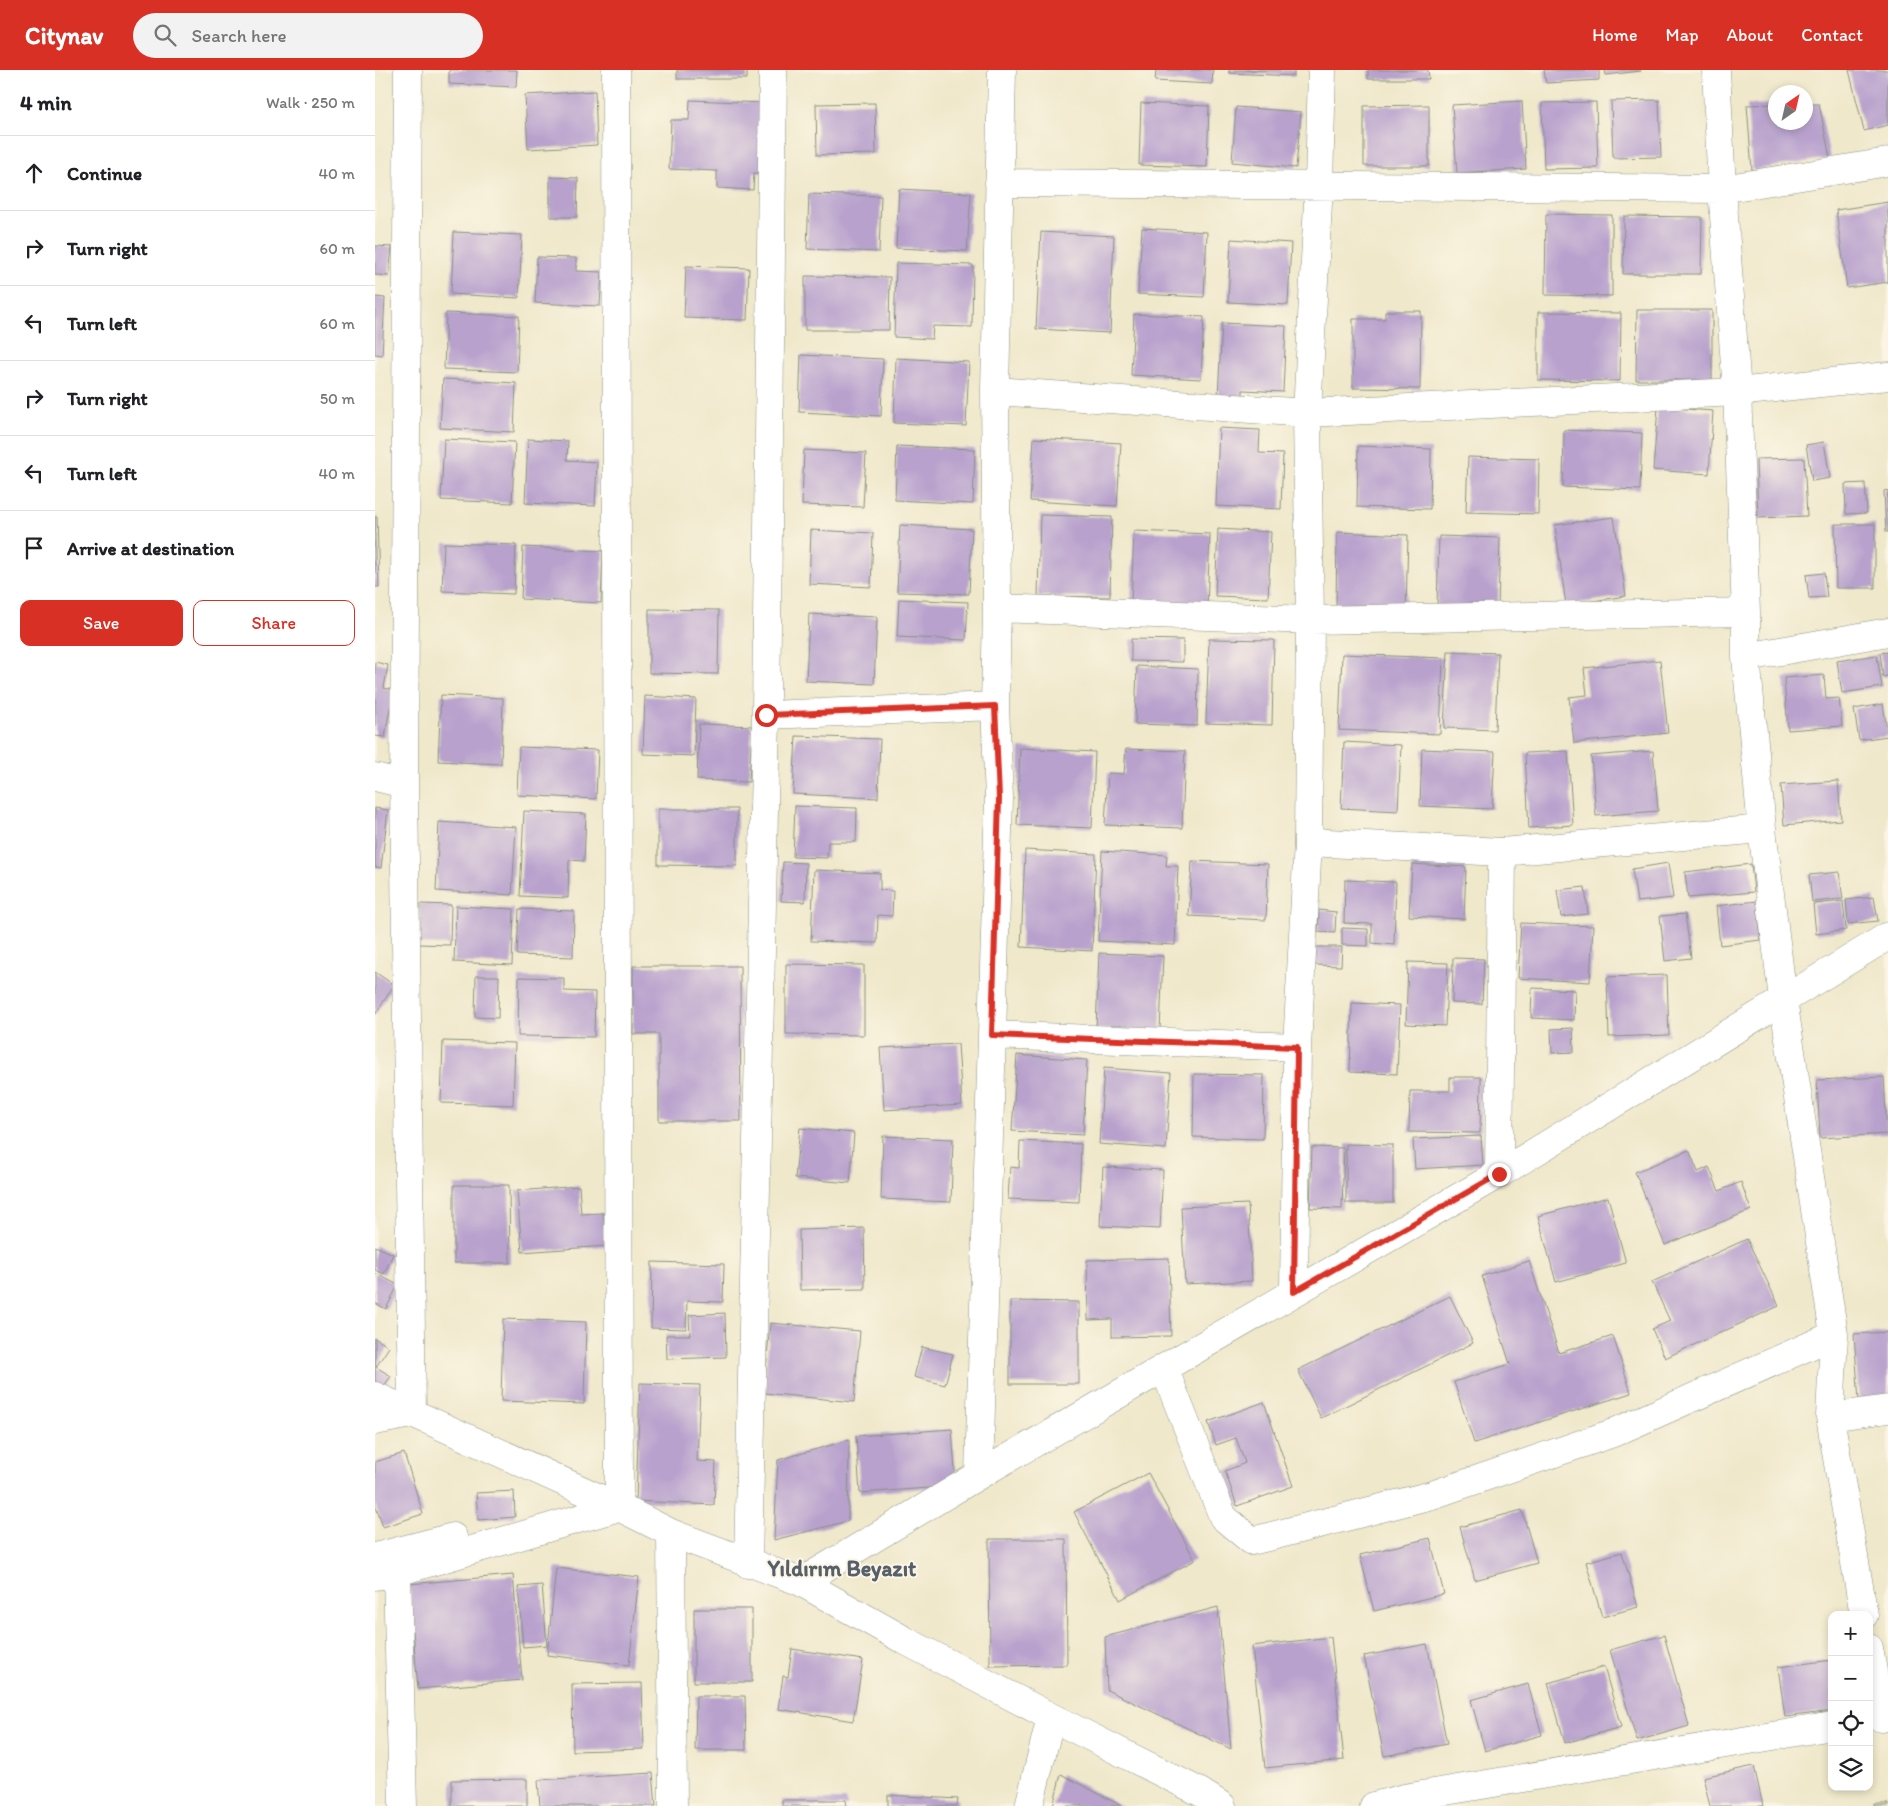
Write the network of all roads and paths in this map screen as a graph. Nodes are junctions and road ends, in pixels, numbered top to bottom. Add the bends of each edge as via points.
1 (408, 70) edge
2 (616, 70) edge
3 (773, 70) edge
4 (1002, 70) edge
5 (1322, 70) edge
6 (1716, 70) edge
7 (1888, 162) edge
8 (999, 183) junction
9 (1319, 184) junction
10 (1722, 189) junction
11 (1888, 376) edge
12 (995, 392) junction
13 (1737, 392) junction
14 (1307, 413) junction
15 (997, 608) junction
16 (1746, 612) junction
17 (1310, 620) junction
18 (1888, 632) edge
19 (1746, 656) junction
20 (995, 706) junction
21 (766, 715) junction
22 (375, 777) edge
23 (405, 784) junction
24 (1762, 829) junction
25 (1308, 842) junction
26 (1502, 852) junction
27 (1888, 936) edge
28 (1783, 999) junction
29 (992, 1035) junction
30 (1297, 1047) junction
31 (1499, 1174) junction
32 (1294, 1292) junction
33 (1834, 1335) junction
34 (1164, 1368) junction
35 (375, 1396) edge
36 (1888, 1409) edge
37 (412, 1414) junction
38 (1830, 1417) junction
39 (375, 1421) edge
40 (979, 1475) junction
41 (609, 1503) junction
42 (671, 1534) junction
43 (748, 1564) junction
44 (382, 1569) edge
45 (801, 1582) junction
46 (1863, 1611) edge
47 (1870, 1656) edge
48 (1051, 1717) junction
49 (1879, 1718) edge
50 (1828, 1727) edge
51 (403, 1806) edge
52 (673, 1806) edge
53 (1029, 1806) edge
54 (1222, 1806) edge
55 (1374, 1806) edge

1 - 23 street
2 - 41 street
3 - 21 street
4 - 8 street
5 - 9 street
6 - 10 street
7 - 10 street
8 - 9 street
8 - 12 street
9 - 10 street
9 - 14 street
10 - 13 street
11 - 13 street
12 - 14 street
12 - 15 street
13 - 14 street
13 - 16 street
14 - 17 street
15 - 17 street
15 - 20 street
16 - 17 street
16 - 19 street
17 - 25 street
18 - 19 street
19 - 24 street
20 - 21 street
20 - 29 street via 999,798
21 - 43 street
22 - 23 street
23 - 37 street
24 - 26 street
24 - 28 street
25 - 26 street
25 - 30 street
26 - 31 street
27 - 28 street
28 - 31 street
28 - 33 street
29 - 30 street
29 - 40 street
30 - 32 street
31 - 32 street
32 - 34 street
33 - 34 street via 1613,1433 1432,1495 1252,1541 1223,1517
33 - 38 street
34 - 40 street
35 - 37 street
36 - 38 street
37 - 39 street
37 - 41 street
38 - 46 street
40 - 45 street
41 - 42 street
41 - 44 street
42 - 43 street
42 - 52 street
43 - 45 street
44 - 51 street
45 - 48 street
47 - 49 street
48 - 53 street
48 - 54 street
50 - 55 street via 1404,1798

